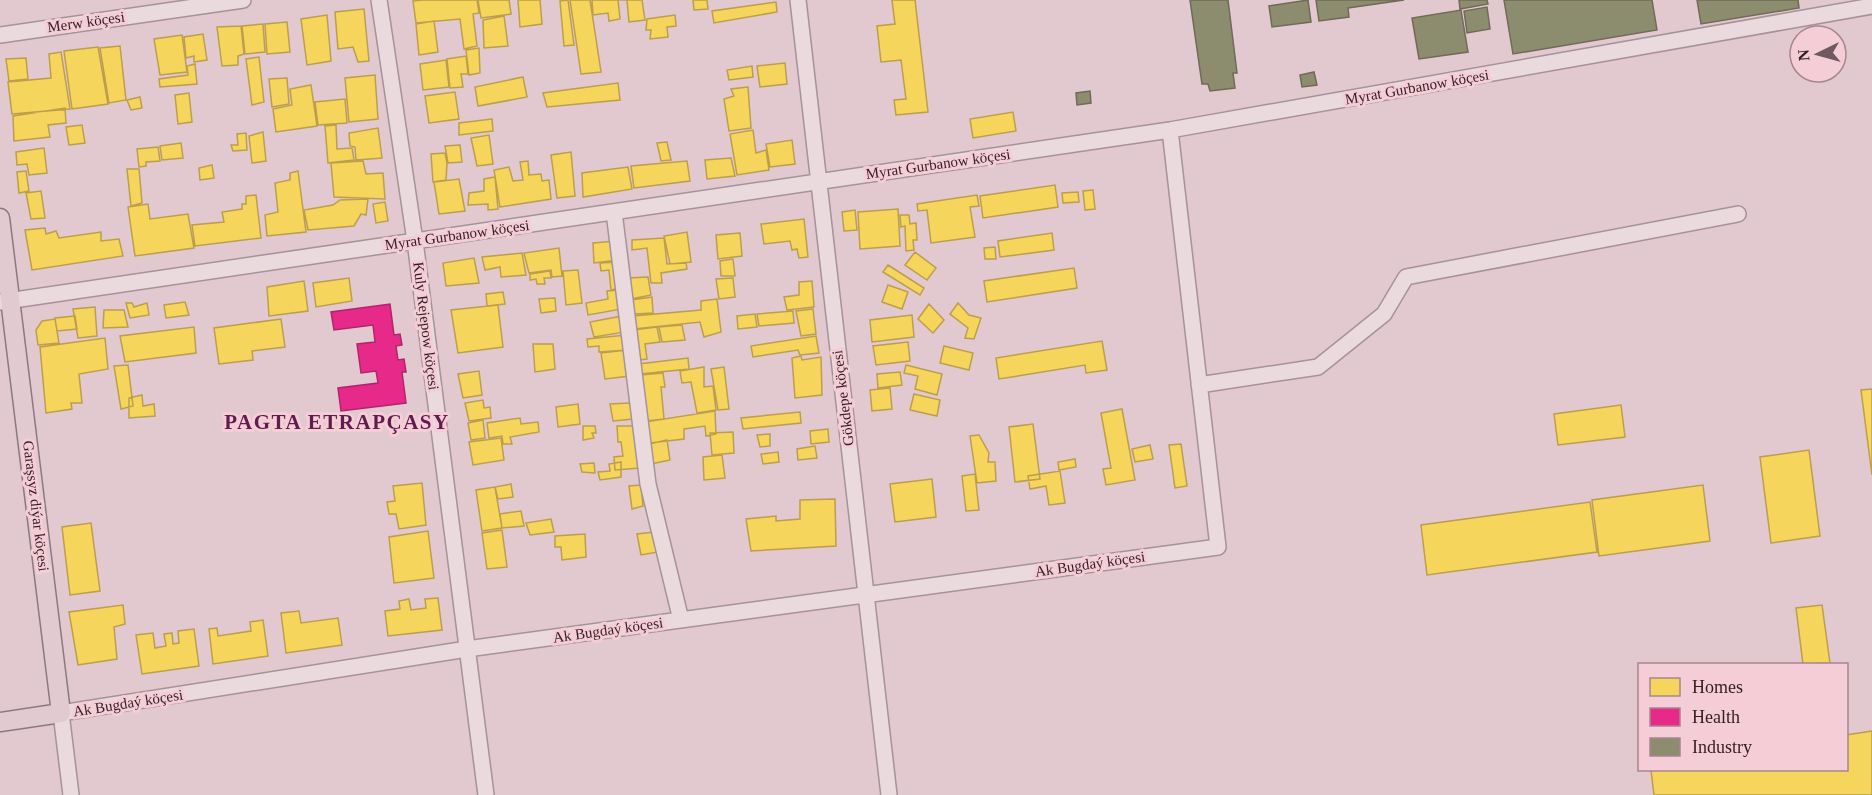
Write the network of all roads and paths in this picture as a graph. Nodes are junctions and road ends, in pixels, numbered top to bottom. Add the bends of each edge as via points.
1 (243, 0) edge
2 (380, 0) edge
3 (798, 0) edge
4 (1872, 6) edge
5 (0, 35) edge
6 (1170, 130) junction
7 (818, 181) junction
8 (614, 212) junction
9 (1738, 214) dead end
10 (0, 218) edge
11 (415, 241) junction
12 (5, 302) edge
13 (1199, 385) junction
14 (866, 594) junction
15 (681, 620) junction
16 (467, 649) junction
17 (61, 713) junction
18 (0, 722) edge
19 (888, 777) junction
20 (71, 795) edge
21 (486, 795) edge
22 (889, 795) edge
23 (900, 795) edge

1 - 5 street, Merw köçesi
2 - 11 street, Kuly Rejepow köçesi
3 - 7 street, Gökdepe köçesi
4 - 6 street, Myrat Gurbanow köçesi
6 - 7 street, Myrat Gurbanow köçesi
6 - 13 street
7 - 8 street, Myrat Gurbanow köçesi
7 - 14 street, Gökdepe köçesi
8 - 11 street, Myrat Gurbanow köçesi
8 - 15 street via 648,484
9 - 13 street via 1406,277 1384,314 1318,367
10 - 12 main road, Garaşsyz diýar köçesi
11 - 12 street, Myrat Gurbanow köçesi
11 - 16 street, Kuly Rejepow köçesi
12 - 17 main road, Garaşsyz diýar köçesi
13 - 14 street, Ak Bugdaý köçesi via 1218,547
14 - 15 street, Ak Bugdaý köçesi
14 - 19 street, Gökdepe köçesi
15 - 16 street, Ak Bugdaý köçesi
16 - 17 street, Ak Bugdaý köçesi
16 - 21 street, Kuly Rejepow köçesi
17 - 18 main road, Ak Bugdaý köçesi
17 - 20 street, Garaşsyz diýar köçesi
19 - 22 street, Gökdepe köçesi
19 - 23 street

